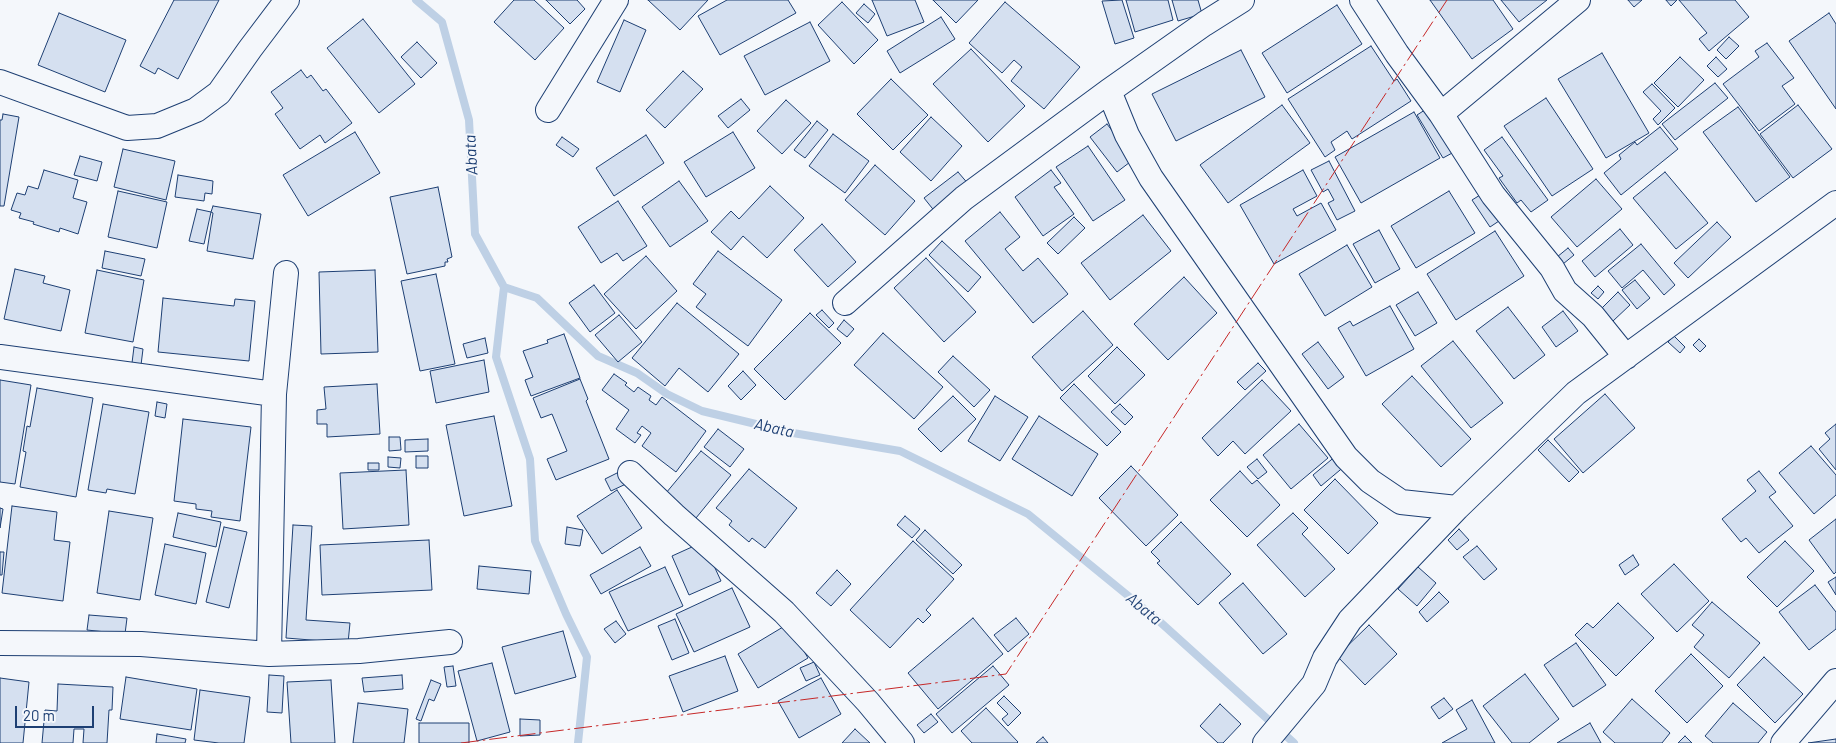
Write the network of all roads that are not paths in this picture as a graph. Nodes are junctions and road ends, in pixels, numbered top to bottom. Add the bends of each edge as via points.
1 (287, 0) edge
2 (616, 0) edge
3 (1242, 0) edge
4 (1362, 0) edge
5 (1578, 0) edge
6 (0, 82) edge
7 (1109, 91) junction
8 (548, 110) dead end
9 (1441, 114) junction
10 (1836, 203) edge
11 (286, 273) dead end
12 (845, 303) dead end
13 (0, 357) edge
14 (1626, 357) junction
15 (274, 394) junction
16 (630, 473) dead end
17 (1457, 508) junction
18 (450, 642) dead end
19 (0, 643) edge
20 (269, 654) junction
21 (1836, 681) edge
22 (1268, 740) edge
23 (902, 743) edge
24 (1782, 743) edge

1 - 6 street via 219,93 196,110 157,126 127,128
2 - 8 street
3 - 7 street
4 - 9 street
5 - 9 street
7 - 12 street via 964,198
7 - 17 street via 1127,135 1151,178 1346,456 1370,481 1401,502
9 - 14 street via 1493,195 1552,268 1565,291 1593,316
10 - 14 street
11 - 15 street
13 - 15 street
14 - 17 street via 1576,394
15 - 20 street
16 - 23 street via 784,612
17 - 22 street via 1350,620 1325,658 1314,684
18 - 20 street via 359,651
19 - 20 street via 141,644
21 - 24 street

